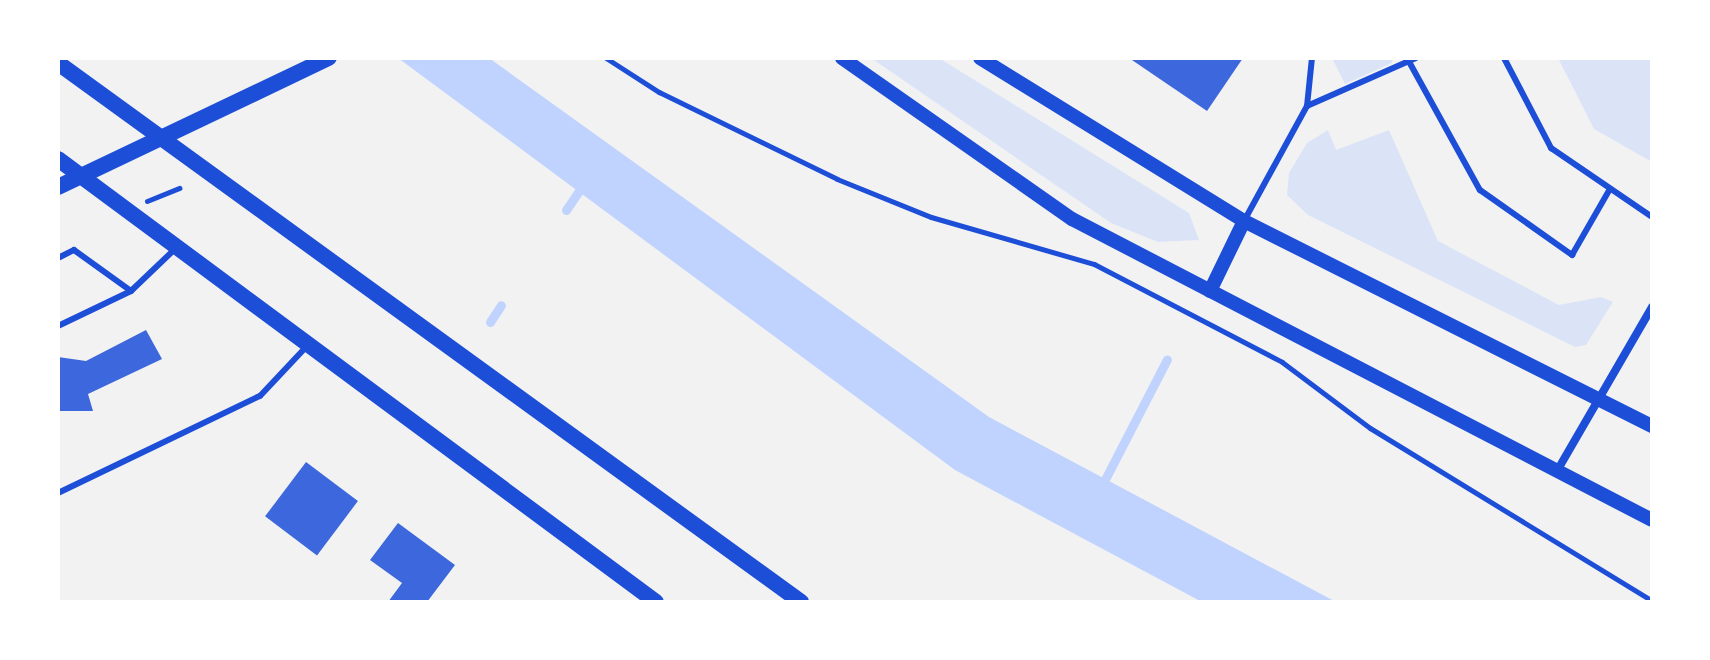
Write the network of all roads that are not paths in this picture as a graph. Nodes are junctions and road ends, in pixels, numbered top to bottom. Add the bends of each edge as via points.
1 (329, 58) edge
2 (842, 58) edge
3 (980, 58) edge
4 (1312, 58) edge
5 (1504, 58) edge
6 (1411, 59) edge
7 (58, 63) edge
8 (1307, 106) junction
9 (157, 140) junction
10 (58, 159) edge
11 (81, 176) junction
12 (58, 187) edge
13 (1610, 189) junction
14 (1652, 217) edge
15 (1244, 221) junction
16 (175, 249) junction
17 (58, 258) edge
18 (131, 291) junction
19 (1210, 291) junction
20 (1652, 307) edge
21 (58, 326) edge
22 (307, 345) junction
23 (1597, 397) junction
24 (1652, 426) edge
25 (1557, 471) junction
26 (58, 493) edge
27 (1652, 520) edge
28 (656, 602) edge
29 (801, 602) edge

1 - 9 main road
2 - 19 street via 1072,219
3 - 15 street
4 - 8 lane
5 - 13 lane via 1551,148
6 - 8 lane
6 - 13 lane via 1480,190 1572,255
7 - 9 main road
8 - 15 lane
9 - 11 main road
9 - 29 main road
10 - 11 main road
11 - 12 main road
11 - 16 main road
13 - 14 lane
15 - 19 street
15 - 23 street
16 - 18 lane
16 - 22 main road
17 - 18 lane via 74,250
18 - 21 lane
19 - 25 street
20 - 23 street
22 - 26 lane via 260,396
22 - 28 main road
23 - 24 street
23 - 25 street
25 - 27 street

